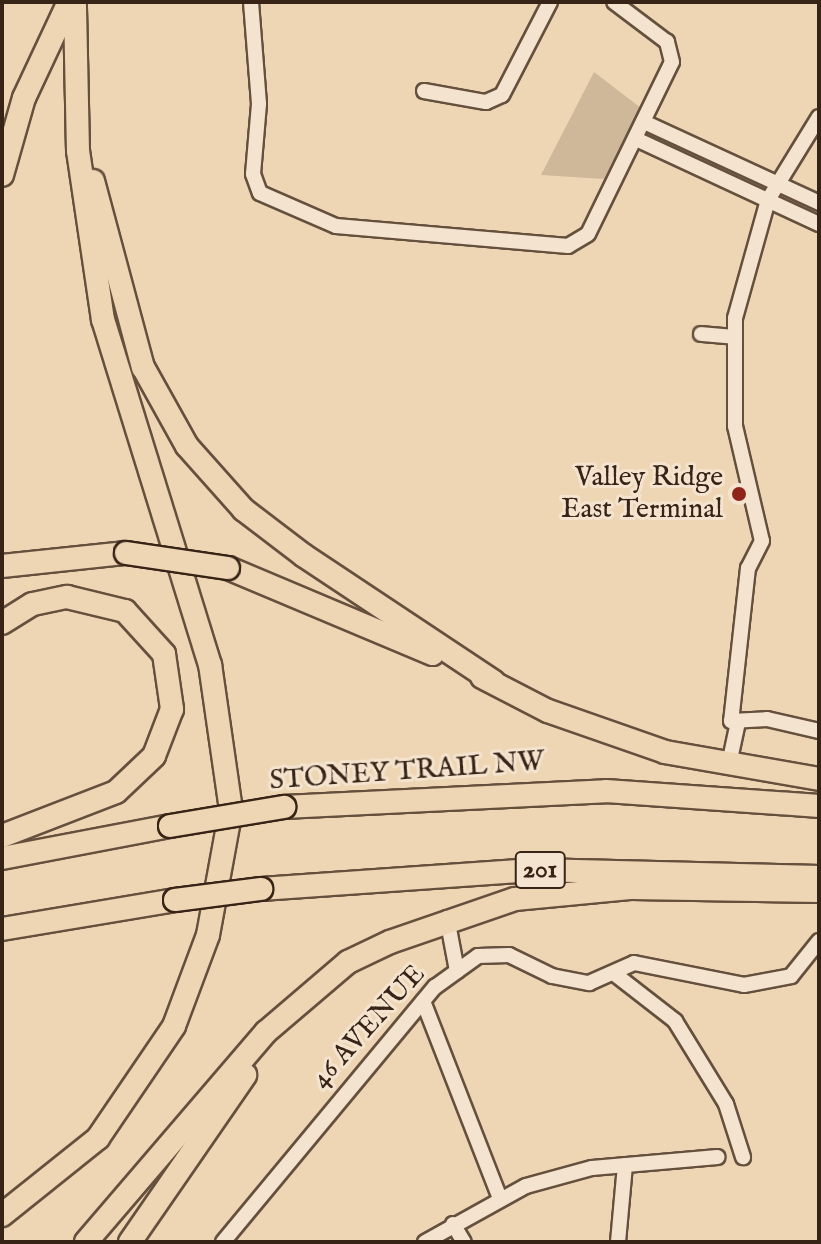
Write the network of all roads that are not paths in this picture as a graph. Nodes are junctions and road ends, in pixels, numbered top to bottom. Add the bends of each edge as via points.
1 (72, 2) edge
2 (251, 2) edge
3 (550, 2) edge
4 (614, 2) edge
5 (76, 53) junction
6 (424, 91) dead end
7 (819, 117) edge
8 (644, 122) junction
9 (636, 139) junction
10 (2, 175) edge
11 (777, 184) junction
12 (768, 200) junction
13 (819, 203) edge
14 (819, 224) edge
15 (701, 334) dead end
16 (733, 337) junction
17 (2, 566) edge
18 (2, 623) edge
19 (494, 682) junction
20 (738, 722) junction
21 (819, 731) edge
22 (729, 764) junction
23 (819, 779) edge
24 (819, 806) edge
25 (2, 836) edge
26 (2, 858) edge
27 (819, 877) edge
28 (819, 891) edge
29 (447, 918) junction
30 (2, 929) edge
31 (819, 941) edge
32 (457, 971) junction
33 (616, 975) junction
34 (310, 993) junction
35 (423, 1001) junction
36 (718, 1157) dead end
37 (743, 1157) dead end
38 (625, 1165) junction
39 (500, 1199) junction
40 (2, 1215) edge
41 (453, 1224) junction
42 (433, 1240) edge
43 (86, 1242) edge
44 (130, 1242) edge
45 (223, 1242) edge
46 (464, 1242) edge
47 (618, 1242) edge

1 - 5 highway
1 - 10 highway via 24,98
2 - 9 street via 259,104 253,180 260,193 305,219 573,246 588,234
3 - 6 street via 502,95 486,102
4 - 8 street via 673,51
5 - 19 highway via 88,159 124,310 143,367 187,446 244,510
5 - 40 highway via 78,151 103,320 210,665 231,810 208,935 174,1026 98,1138
7 - 11 street
8 - 9 street
8 - 11 street
9 - 12 street
11 - 12 street
11 - 13 street
12 - 14 street
12 - 16 street via 742,277
15 - 16 street
16 - 20 street via 735,426 762,541 748,568 731,721
17 - 19 highway, bridge via 126,553 228,568 295,590
18 - 25 highway via 33,604 95,601 148,630 172,676 166,732 137,776 91,808
19 - 22 highway via 587,727
20 - 21 street via 767,719
20 - 22 street
22 - 23 highway
24 - 26 highway, STONEY TRAIL NW, bridge via 578,791 284,807
27 - 30 highway, 201, bridge via 536,870 261,889
28 - 29 highway via 618,889 515,899
29 - 32 street
29 - 34 highway via 348,962
31 - 33 street, 46 AVENUE via 791,976 744,985 634,963
32 - 33 street, 46 AVENUE via 478,956 509,955 552,976 589,983
32 - 35 street, 46 AVENUE
33 - 37 street via 675,1021 726,1104
34 - 43 highway via 182,1124
34 - 44 highway via 220,1106
35 - 39 street
35 - 45 street, 46 AVENUE
36 - 38 street
38 - 39 street via 564,1175
38 - 47 street
39 - 41 street
41 - 42 street
41 - 46 street

